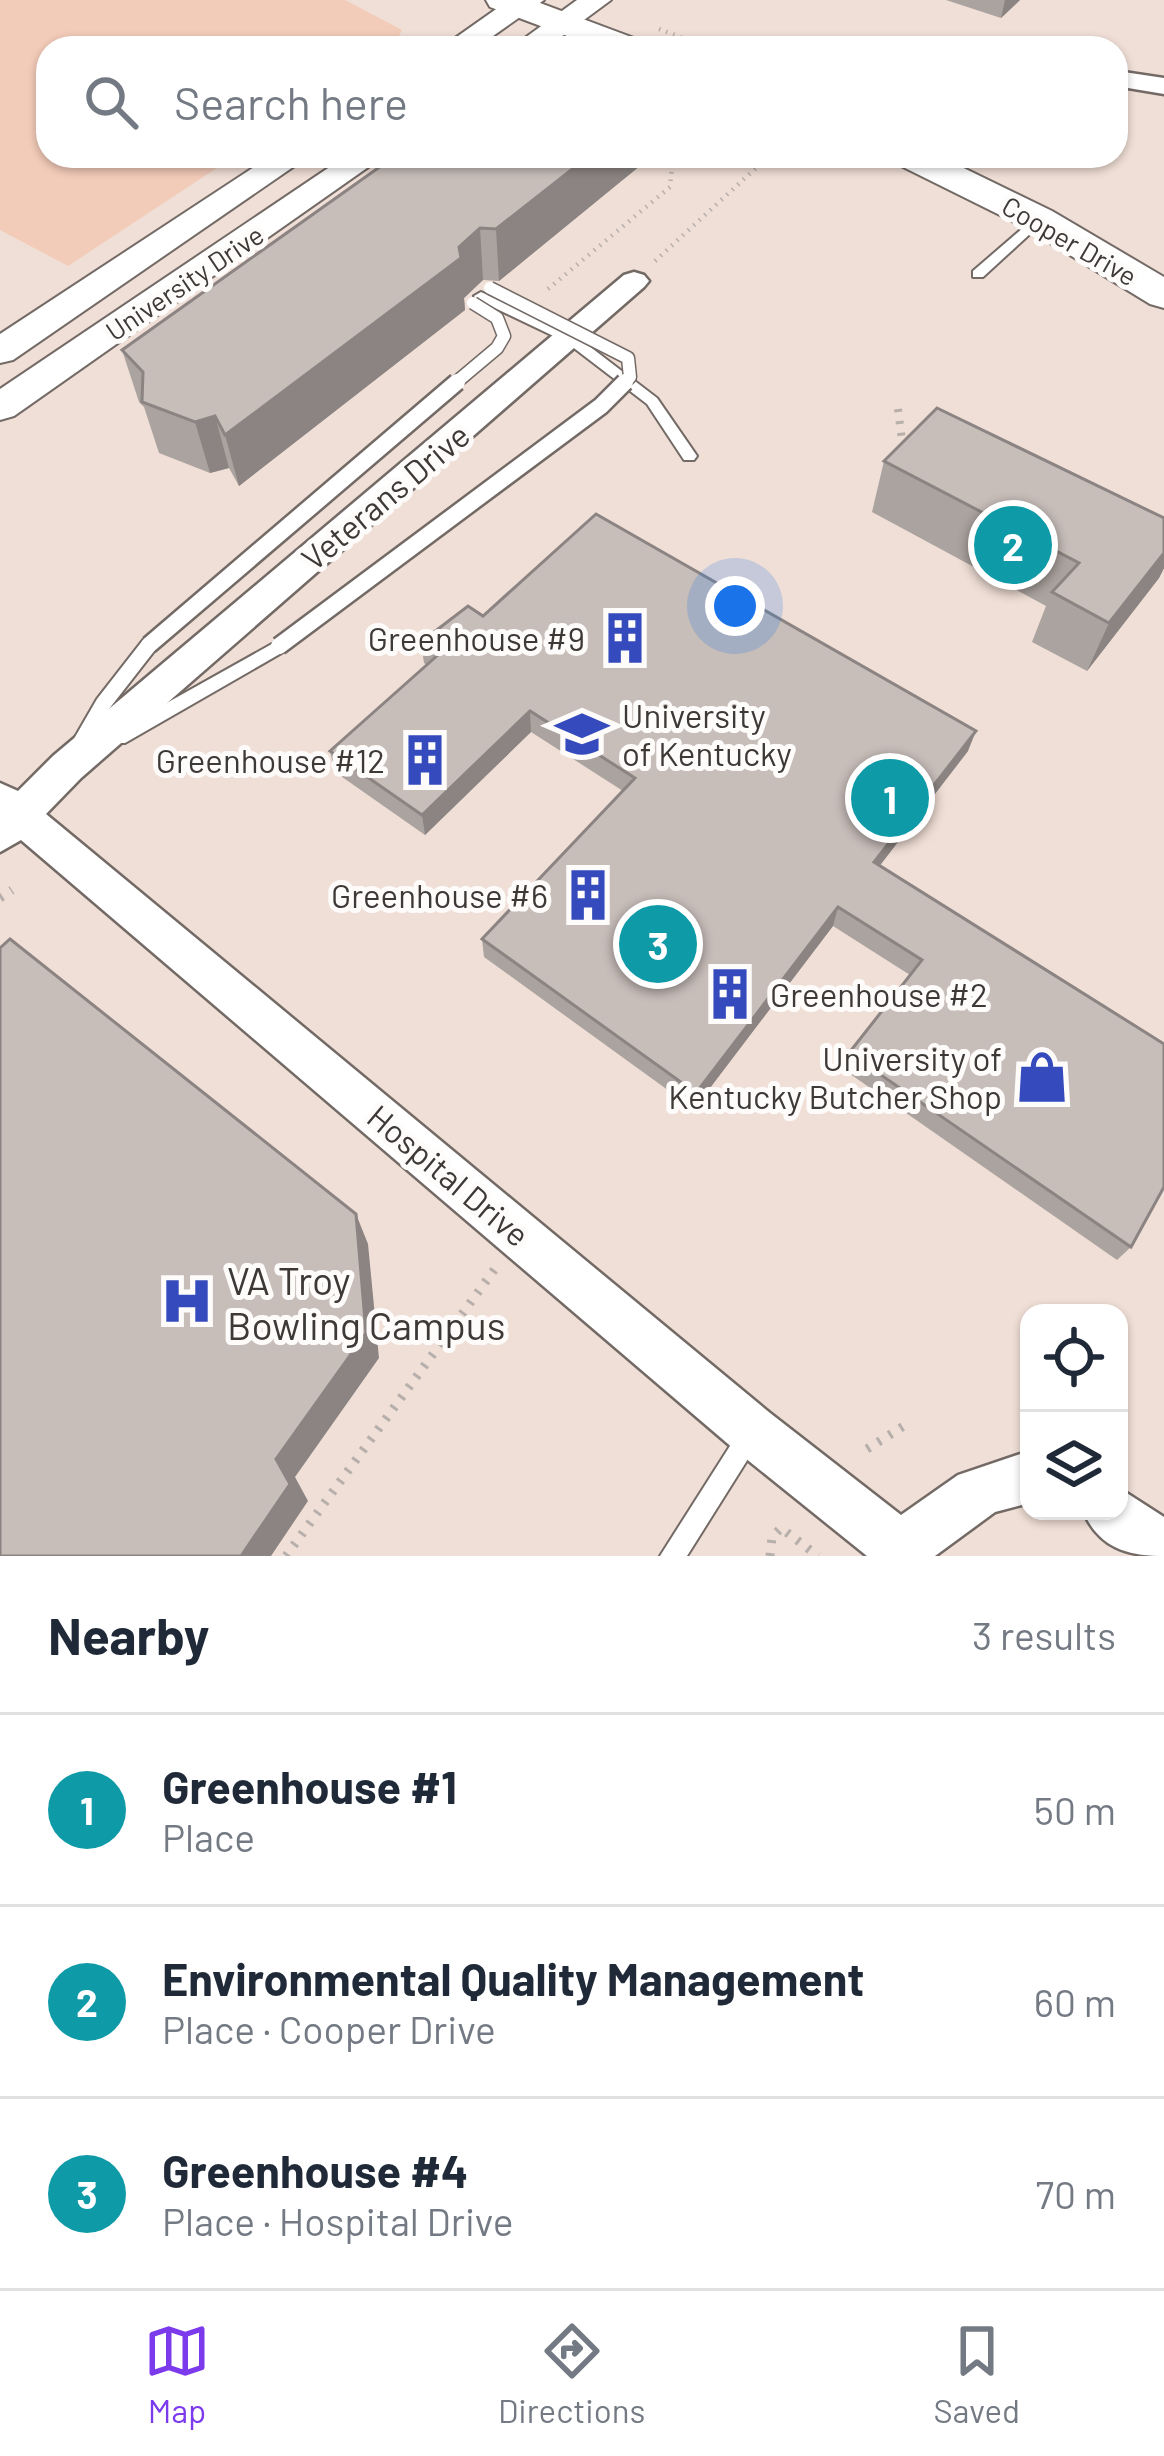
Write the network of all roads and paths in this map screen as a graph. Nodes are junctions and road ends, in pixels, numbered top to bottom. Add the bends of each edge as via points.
1 (596, 0) edge
2 (516, 2) edge
3 (563, 23) junction
4 (472, 36) edge
5 (544, 36) edge
6 (635, 36) edge
7 (1128, 81) edge
8 (1164, 86) edge
9 (275, 168) edge
10 (350, 168) edge
11 (672, 168) edge
12 (756, 168) edge
13 (934, 168) edge
14 (1038, 219) junction
15 (978, 274) dead end
16 (634, 281) joint
17 (547, 290) dead end
18 (1164, 295) edge
19 (481, 296) junction
20 (571, 339) junction
21 (0, 351) edge
22 (0, 407) edge
23 (898, 410) dead end
24 (902, 453) edge
25 (689, 456) dead end
26 (67, 767) junction
27 (7, 816) edge
28 (12, 890) dead end
29 (0, 898) edge
30 (498, 1265) dead end
31 (910, 1422) dead end
32 (752, 1430) junction
33 (868, 1449) dead end
34 (1020, 1478) edge
35 (1122, 1520) edge
36 (1164, 1550) edge
37 (903, 1552) edge
38 (286, 1556) edge
39 (673, 1556) edge
40 (770, 1556) edge
41 (818, 1556) edge

1 - 3 street
2 - 3 main road
2 - 4 street
3 - 5 street
3 - 6 main road
7 - 8 street
9 - 21 street, University Drive
10 - 22 street, University Drive
11 - 17 path via 670,188
12 - 16 path
13 - 14 main road, Cooper Drive
14 - 15 lane
14 - 18 main road, Cooper Drive
16 - 20 street, Veterans Drive
19 - 20 lane
19 - 26 lane, bridge via 504,336 480,365 148,645
19 - 26 lane, bridge via 602,341 628,358 630,377 279,646
20 - 25 lane via 652,401
20 - 26 street, Veterans Drive
23 - 24 path
26 - 27 street, Veterans Drive
27 - 32 street, Hospital Drive
28 - 29 path
30 - 38 path
31 - 33 path
32 - 37 street, Hospital Drive
32 - 39 lane
34 - 37 street, Hospital Drive via 971,1495
35 - 36 street
40 - 41 path via 781,1528

